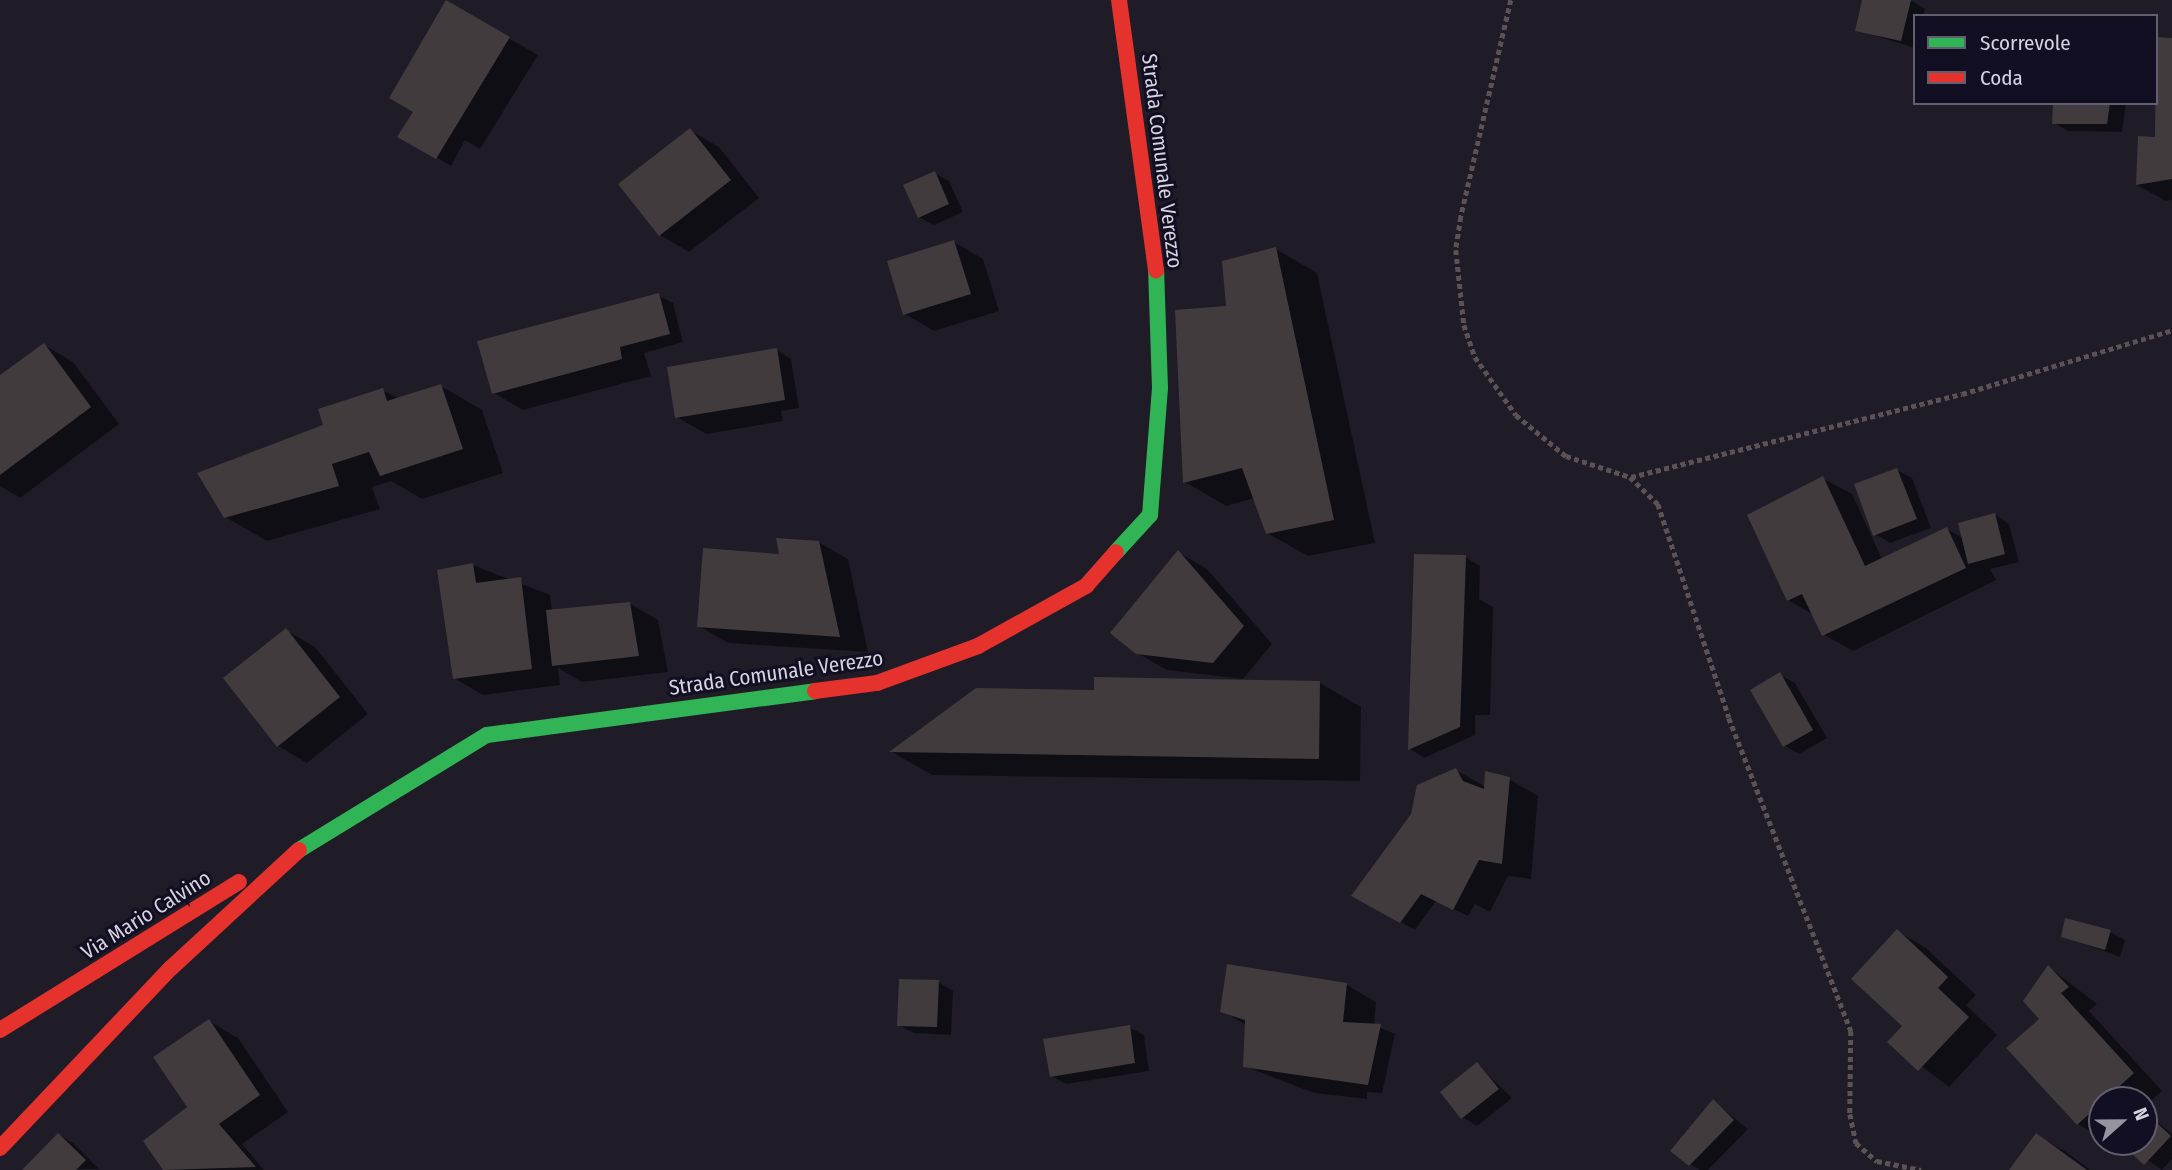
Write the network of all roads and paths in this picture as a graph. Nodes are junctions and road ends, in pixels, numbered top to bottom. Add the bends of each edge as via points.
1 (1119, 0) edge
2 (1511, 0) edge
3 (2172, 330) edge
4 (1630, 477) junction
5 (314, 836) junction
6 (0, 1030) edge
7 (0, 1148) edge
8 (1921, 1170) edge

1 - 5 street, Strada Comunale Verezzo via 1155,237 1160,388 1150,515 1086,586 978,646 877,683 487,735
2 - 4 path via 1456,250 1464,325 1475,357 1516,415 1566,456
3 - 4 path via 1962,394
4 - 8 path via 1663,515 1729,718 1841,999 1855,1065 1850,1114 1856,1143 1877,1161
5 - 6 street, Via Mario Calvino
5 - 7 street, Strada Comunale Verezzo via 171,968

